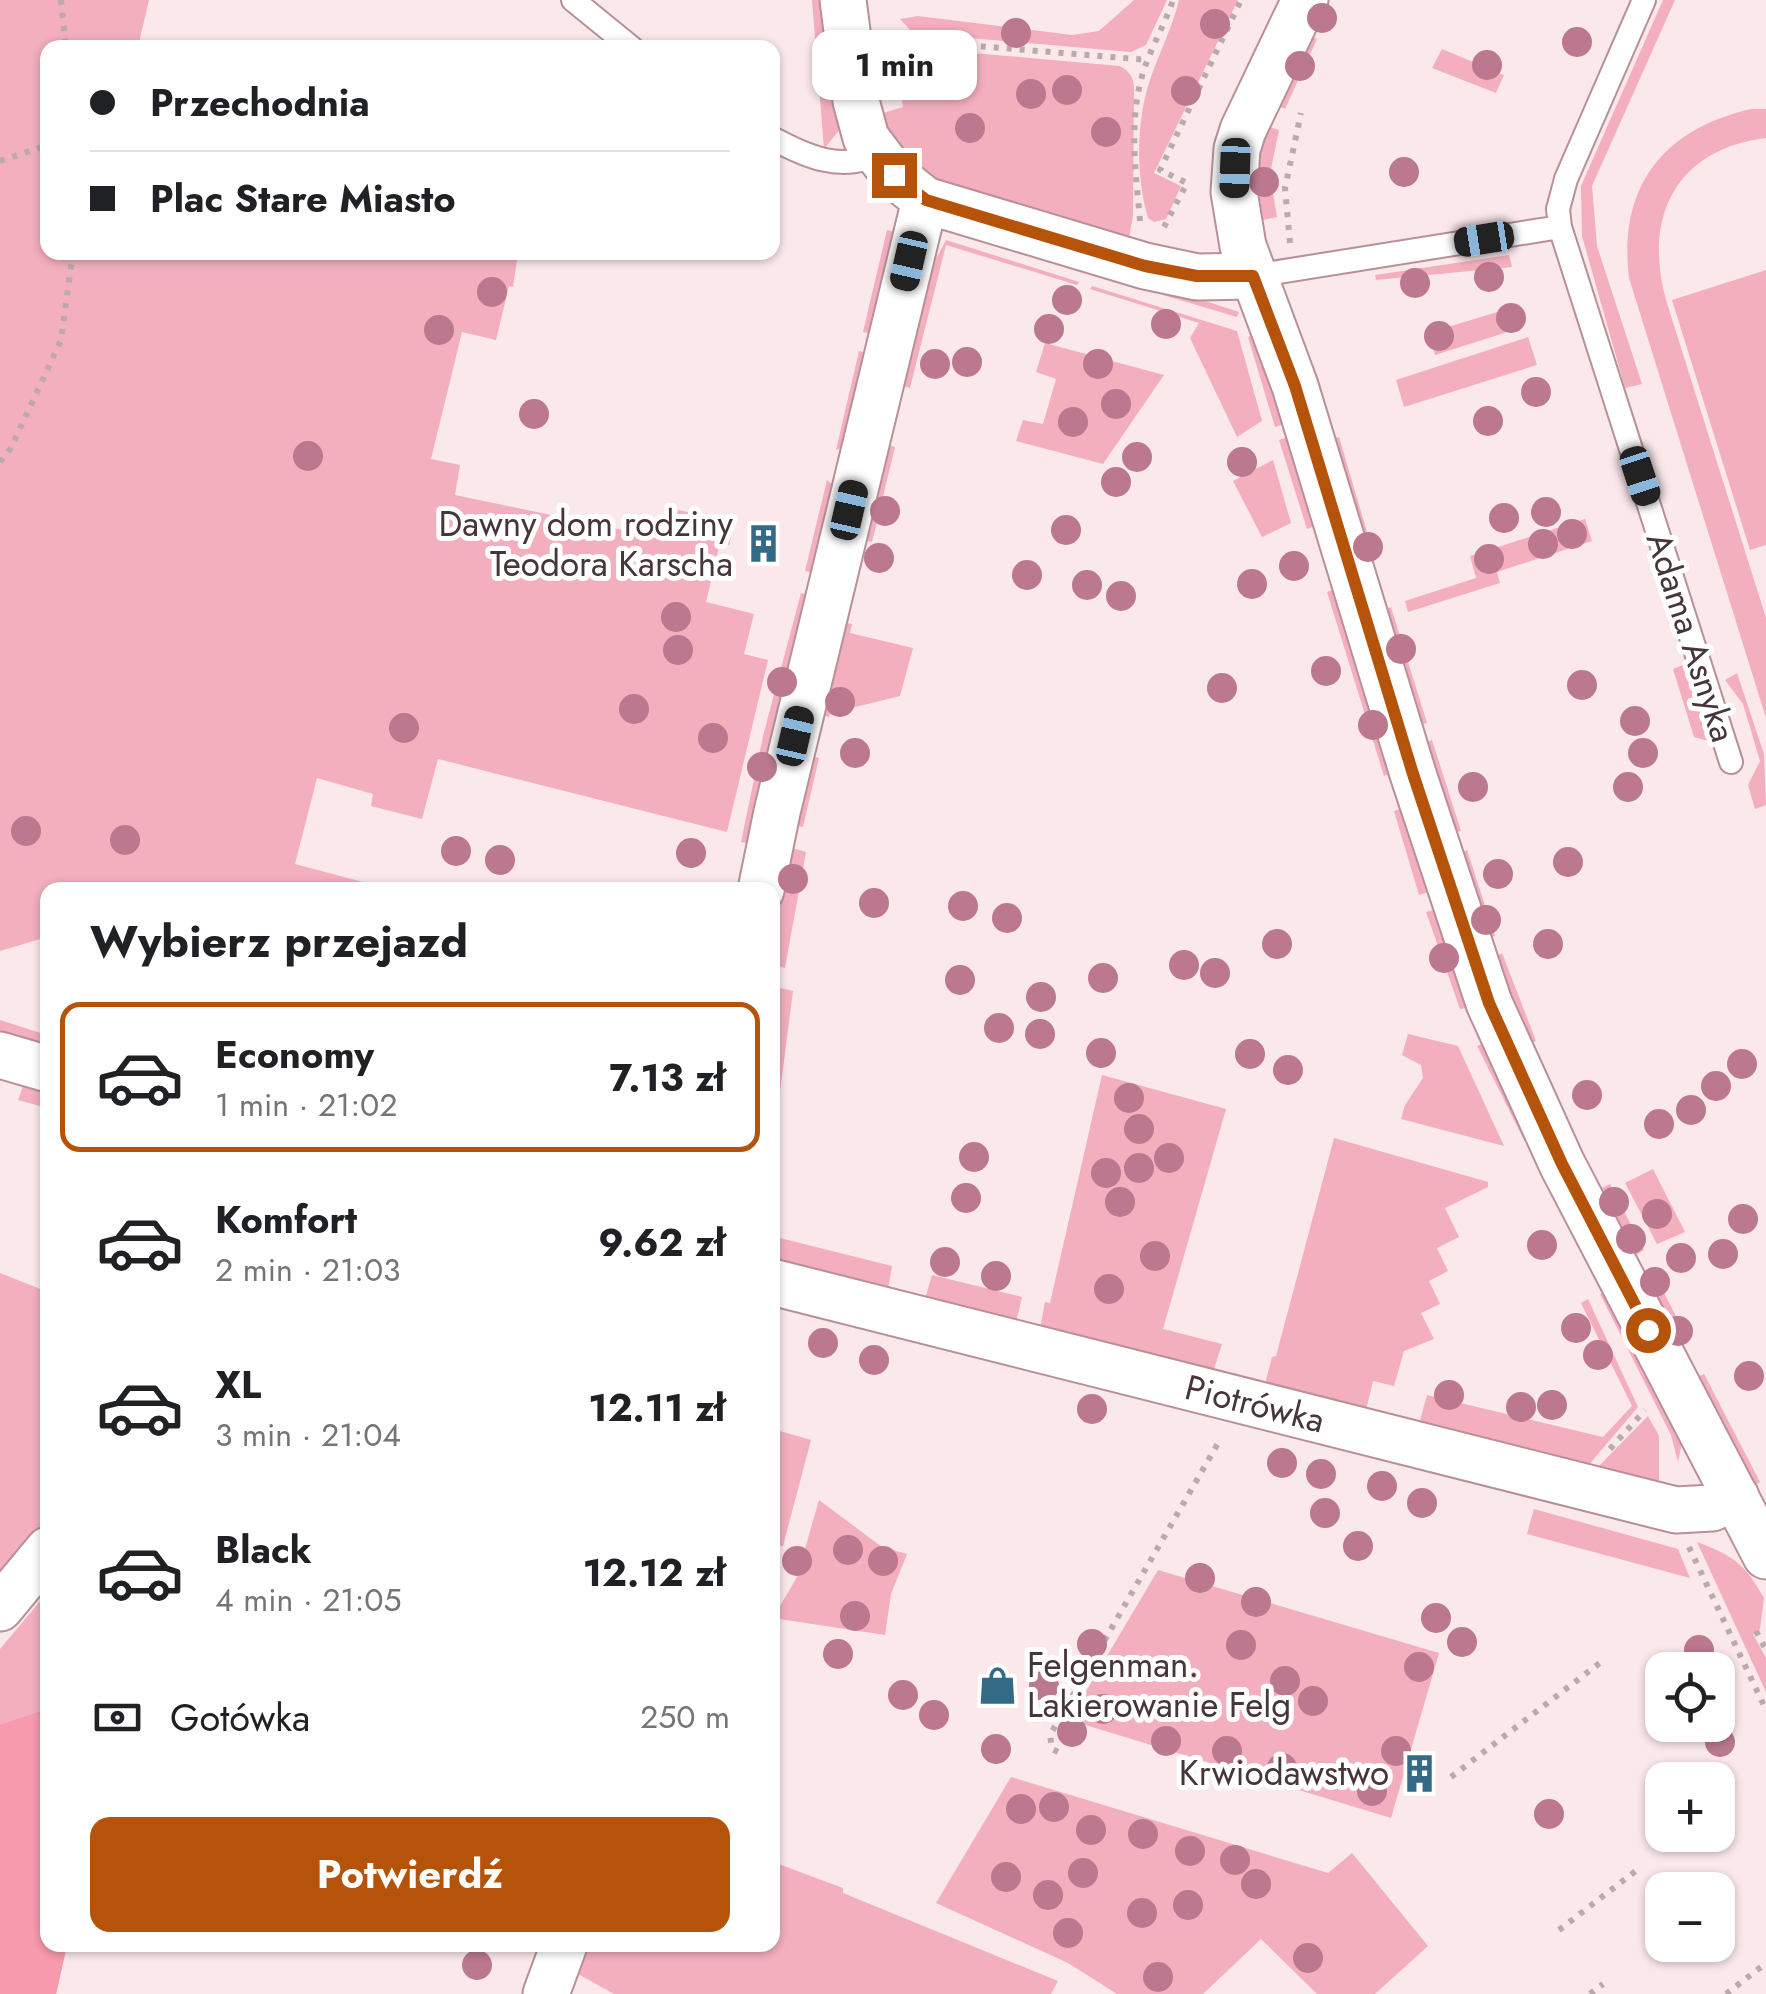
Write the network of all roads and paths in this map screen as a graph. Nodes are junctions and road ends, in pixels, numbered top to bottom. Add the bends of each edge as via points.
1 (62, 0) edge
2 (573, 0) edge
3 (843, 0) edge
4 (1174, 0) edge
5 (1241, 0) edge
6 (1305, 0) edge
7 (1644, 0) edge
8 (65, 40) edge
9 (622, 40) edge
10 (848, 49) junction
11 (1148, 60) junction
12 (1304, 104) dead end
13 (780, 141) edge
14 (40, 148) edge
15 (877, 155) junction
16 (0, 161) edge
17 (926, 200) junction
18 (1560, 227) junction
19 (1143, 251) junction
20 (72, 260) edge
21 (1274, 272) junction
22 (0, 462) edge
23 (1731, 762) dead end
24 (763, 882) edge
25 (0, 1056) edge
26 (40, 1067) edge
27 (780, 1284) edge
28 (1242, 1401) junction
29 (1649, 1405) dead end
30 (1578, 1485) junction
31 (1736, 1497) junction
32 (1766, 1556) edge
33 (40, 1560) edge
34 (0, 1608) edge
35 (1756, 1631) dead end
36 (1766, 1650) edge
37 (1601, 1662) dead end
38 (1058, 1752) dead end
39 (1451, 1777) dead end
40 (1637, 1870) dead end
41 (1559, 1930) dead end
42 (561, 1952) edge
43 (1766, 1963) edge
44 (1604, 1984) dead end
45 (546, 1994) edge
46 (1590, 1994) edge
47 (1726, 1994) edge

1 - 8 path
2 - 9 lane
3 - 10 street
4 - 11 path
5 - 19 path via 1160,170 1187,183 1165,227
6 - 21 street via 1238,149 1236,215
7 - 18 lane via 1566,179
10 - 11 path via 917,41
10 - 15 street via 860,122
11 - 19 path via 1135,135
12 - 21 path
13 - 15 lane via 834,164
14 - 16 path
15 - 17 street
17 - 19 street
17 - 24 street
18 - 21 lane
18 - 23 lane, Adama Asnyka
19 - 21 street via 1197,276
20 - 22 path via 61,340
21 - 31 street via 1295,386 1489,1003 1562,1164
25 - 26 street
27 - 28 street, Piotrówka
28 - 30 street, Piotrówka
28 - 38 path via 1050,1736
29 - 30 path
30 - 31 street, Piotrówka via 1686,1511
31 - 32 street
33 - 34 street
35 - 36 path
37 - 39 path
40 - 41 path
42 - 45 street
43 - 47 path
44 - 46 path

